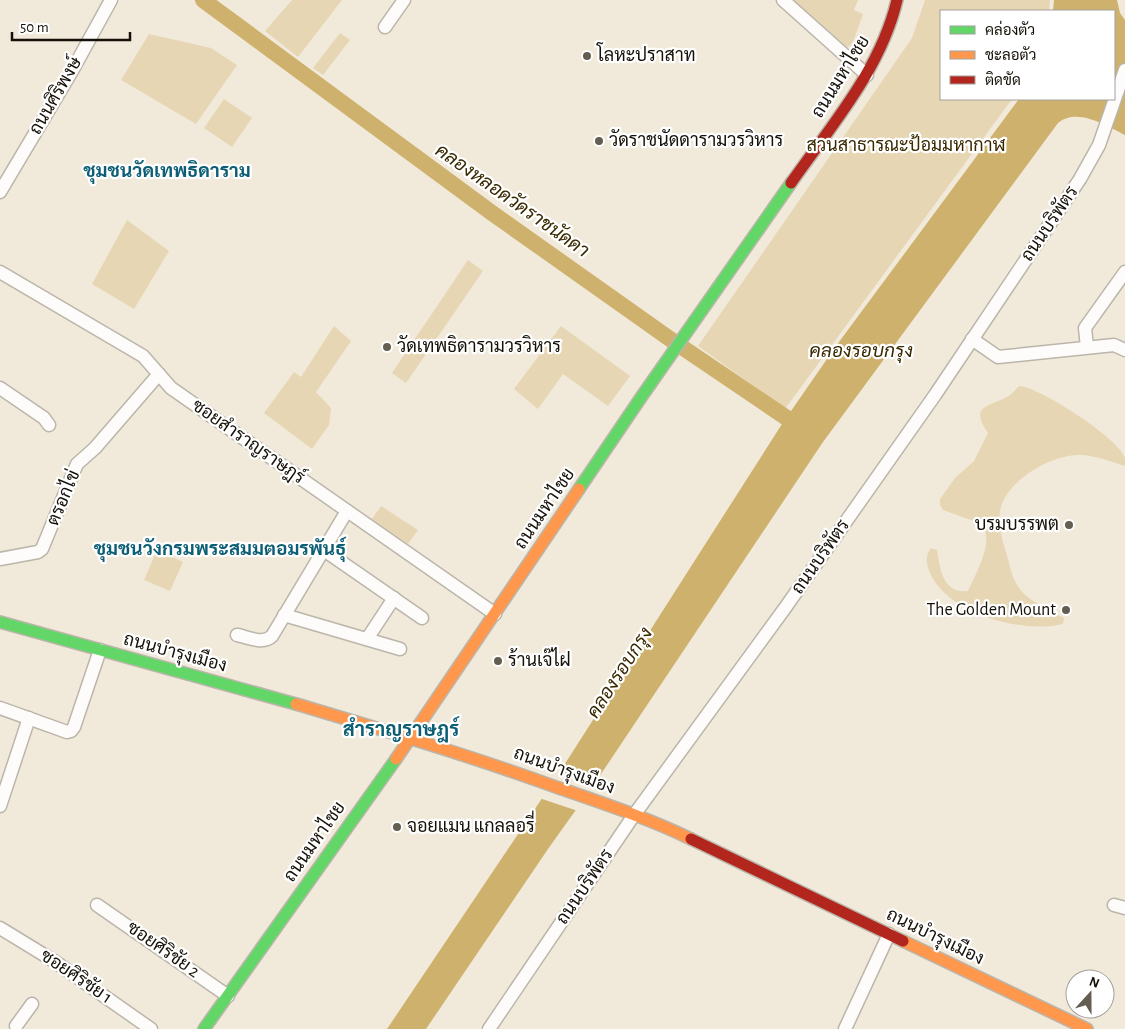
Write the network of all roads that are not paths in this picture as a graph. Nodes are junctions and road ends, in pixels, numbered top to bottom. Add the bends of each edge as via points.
1 (111, 0) edge
2 (404, 0) edge
3 (783, 0) edge
4 (897, 0) edge
5 (384, 27) dead end
6 (1125, 70) edge
7 (867, 74) junction
8 (1115, 97) edge
9 (1114, 100) edge
10 (0, 192) edge
11 (0, 272) edge
12 (1125, 272) edge
13 (972, 339) junction
14 (1086, 347) junction
15 (1125, 350) edge
16 (159, 374) junction
17 (0, 388) edge
18 (49, 425) dead end
19 (347, 511) junction
20 (324, 550) junction
21 (0, 559) edge
22 (394, 598) junction
23 (495, 614) junction
24 (284, 615) junction
25 (422, 618) dead end
26 (0, 622) edge
27 (237, 635) dead end
28 (367, 639) junction
29 (400, 649) dead end
30 (100, 650) junction
31 (0, 708) edge
32 (29, 718) junction
33 (411, 738) junction
34 (0, 806) edge
35 (634, 815) junction
36 (97, 905) dead end
37 (0, 928) edge
38 (889, 934) junction
39 (228, 996) junction
40 (32, 1004) dead end
41 (17, 1028) edge
42 (151, 1029) edge
43 (204, 1029) edge
44 (489, 1029) edge
45 (845, 1029) edge
46 (1087, 1029) edge

1 - 10 street, ถนนศิริพงษ์
2 - 5 street
3 - 7 street
4 - 7 main road, ถนนมหาไชย via 882,50
6 - 8 street, ถนนบริพัตร
7 - 23 main road, ถนนมหาไชย
9 - 13 street, ถนนบริพัตร via 1096,151 1080,179
11 - 16 street, ซอยสำราญราษฎร์ via 143,356
12 - 14 street via 1085,328
13 - 14 street via 998,357
13 - 35 street, ถนนบริพัตร via 785,608
14 - 15 street via 1114,346
16 - 19 street, ซอยสำราญราษฎร์ via 171,388
16 - 21 street, ตรอกไข่ via 95,448 77,464 42,549
17 - 18 street via 44,418
19 - 20 street
19 - 23 street, ซอยสำราญราษฎร์
20 - 22 street
20 - 24 street
22 - 25 street
22 - 28 street
23 - 33 main road, ถนนมหาไชย
24 - 27 street via 268,640
24 - 28 street
26 - 30 main road, ถนนบำรุงเมือง
28 - 29 street
30 - 32 street via 71,731
30 - 33 main road, ถนนบำรุงเมือง
31 - 32 street
32 - 34 street
33 - 35 main road, ถนนบำรุงเมือง
33 - 39 main road, ถนนมหาไชย
35 - 38 main road, ถนนบำรุงเมือง
35 - 44 street, ถนนบริพัตร
36 - 39 street, ซอยศิริชัย 2
37 - 42 street, ซอยศิริชัย 1 via 54,960
38 - 45 street
38 - 46 main road, ถนนบำรุงเมือง
39 - 43 main road, ถนนมหาไชย
40 - 41 street

